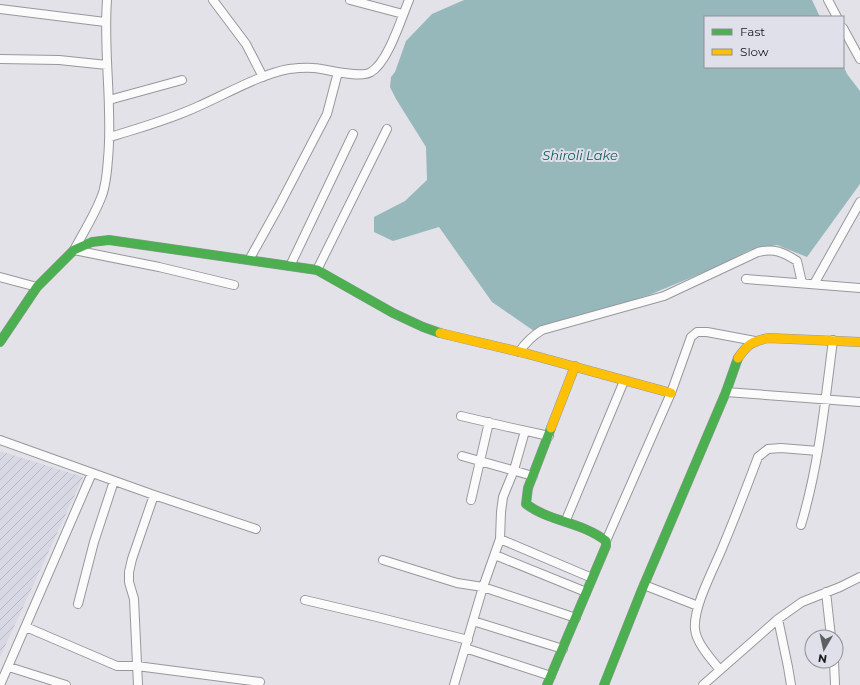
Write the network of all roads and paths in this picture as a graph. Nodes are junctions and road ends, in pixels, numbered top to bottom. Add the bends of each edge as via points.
1 (107, 0) edge
2 (213, 0) edge
3 (350, 0) edge
4 (409, 0) edge
5 (828, 0) edge
6 (0, 9) edge
7 (403, 14) junction
8 (836, 16) edge
9 (105, 22) junction
10 (844, 30) edge
11 (860, 59) edge
12 (0, 60) edge
13 (107, 65) junction
14 (338, 72) junction
15 (263, 77) junction
16 (182, 80) dead end
17 (110, 100) junction
18 (387, 129) dead end
19 (353, 134) dead end
20 (110, 137) junction
21 (860, 202) edge
22 (74, 250) junction
23 (249, 260) junction
24 (290, 266) junction
25 (317, 270) junction
26 (0, 277) edge
27 (746, 280) dead end
28 (802, 283) junction
29 (814, 284) junction
30 (234, 285) dead end
31 (37, 287) junction
32 (860, 288) edge
33 (833, 340) junction
34 (755, 341) junction
35 (0, 342) edge
36 (860, 342) edge
37 (519, 352) junction
38 (575, 366) junction
39 (624, 381) junction
40 (726, 392) junction
41 (671, 393) junction
42 (825, 399) junction
43 (860, 402) edge
44 (461, 416) dead end
45 (489, 422) junction
46 (525, 431) junction
47 (549, 436) junction
48 (0, 440) edge
49 (818, 452) junction
50 (462, 456) dead end
51 (480, 461) junction
52 (514, 470) junction
53 (92, 473) junction
54 (533, 476) junction
55 (114, 481) junction
56 (154, 495) junction
57 (471, 500) dead end
58 (566, 520) junction
59 (801, 525) dead end
60 (256, 529) dead end
61 (500, 539) junction
62 (606, 541) junction
63 (495, 555) junction
64 (382, 560) dead end
65 (860, 577) edge
66 (592, 578) junction
67 (644, 585) junction
68 (483, 587) junction
69 (586, 592) junction
70 (826, 592) junction
71 (304, 600) dead end
72 (78, 604) dead end
73 (698, 606) junction
74 (576, 618) junction
75 (778, 619) junction
76 (473, 621) junction
77 (26, 627) junction
78 (830, 629) edge
79 (466, 644) junction
80 (563, 649) junction
81 (137, 666) junction
82 (9, 667) junction
83 (834, 669) edge
84 (720, 670) junction
85 (551, 676) junction
86 (260, 682) dead end
87 (0, 685) edge
88 (66, 685) edge
89 (138, 685) edge
90 (455, 685) edge
91 (547, 685) edge
92 (604, 685) edge
93 (703, 685) edge
94 (791, 685) edge
95 (835, 685) edge

1 - 9 street
2 - 15 street via 246,44
3 - 7 street
4 - 7 street
5 - 8 street
6 - 9 street
7 - 14 street via 386,53 376,68 364,74
9 - 13 street
10 - 11 street
12 - 13 street via 59,60
13 - 17 street
14 - 15 street via 313,68 289,69
14 - 23 street via 327,114
15 - 20 street via 198,107
16 - 17 street
17 - 20 street
18 - 25 street
19 - 24 street
20 - 22 street via 102,197
21 - 29 street
22 - 23 street via 92,242 109,240
22 - 30 street
22 - 31 street
23 - 24 street
24 - 25 street
25 - 37 street via 423,327
26 - 31 street
27 - 28 street
28 - 29 street
28 - 37 street via 797,261 785,253 768,250 758,252 664,296 542,330 525,342
29 - 32 street
31 - 35 street
33 - 34 street via 768,338
33 - 36 street
33 - 42 street
34 - 40 street via 746,347 738,359
34 - 41 street via 697,332 691,337
37 - 38 street
38 - 39 street
38 - 47 street
39 - 41 street
39 - 58 street
40 - 42 street
40 - 67 street
41 - 62 street
42 - 43 street
42 - 49 street
44 - 45 street
45 - 46 street
45 - 51 street
46 - 47 street
46 - 52 street
47 - 54 street
48 - 53 street
49 - 59 street via 811,492
49 - 73 street via 768,449 758,457
50 - 51 street
51 - 52 street
51 - 57 street
52 - 54 street
52 - 61 street via 503,497
53 - 55 street
53 - 77 street
54 - 58 street via 526,504 540,512
55 - 56 street
55 - 72 street via 94,542
56 - 60 street
56 - 81 street via 129,572 134,599
58 - 62 street via 601,536
61 - 63 street
61 - 66 street
62 - 66 street via 603,555
63 - 68 street
63 - 69 street
64 - 68 street via 450,582
65 - 70 street
66 - 69 street
67 - 73 street
67 - 92 street
68 - 74 street
68 - 76 street
69 - 74 street
70 - 75 street via 802,602
70 - 78 street
71 - 79 street via 377,616
73 - 84 street via 694,620 695,631 703,648
74 - 80 street
75 - 84 street
75 - 94 street
76 - 79 street
76 - 80 street
77 - 81 street via 117,666
77 - 82 street
79 - 85 street
79 - 90 street
80 - 85 street
81 - 86 street
81 - 89 street
82 - 87 street
82 - 88 street
83 - 95 street
84 - 93 street
85 - 91 street

